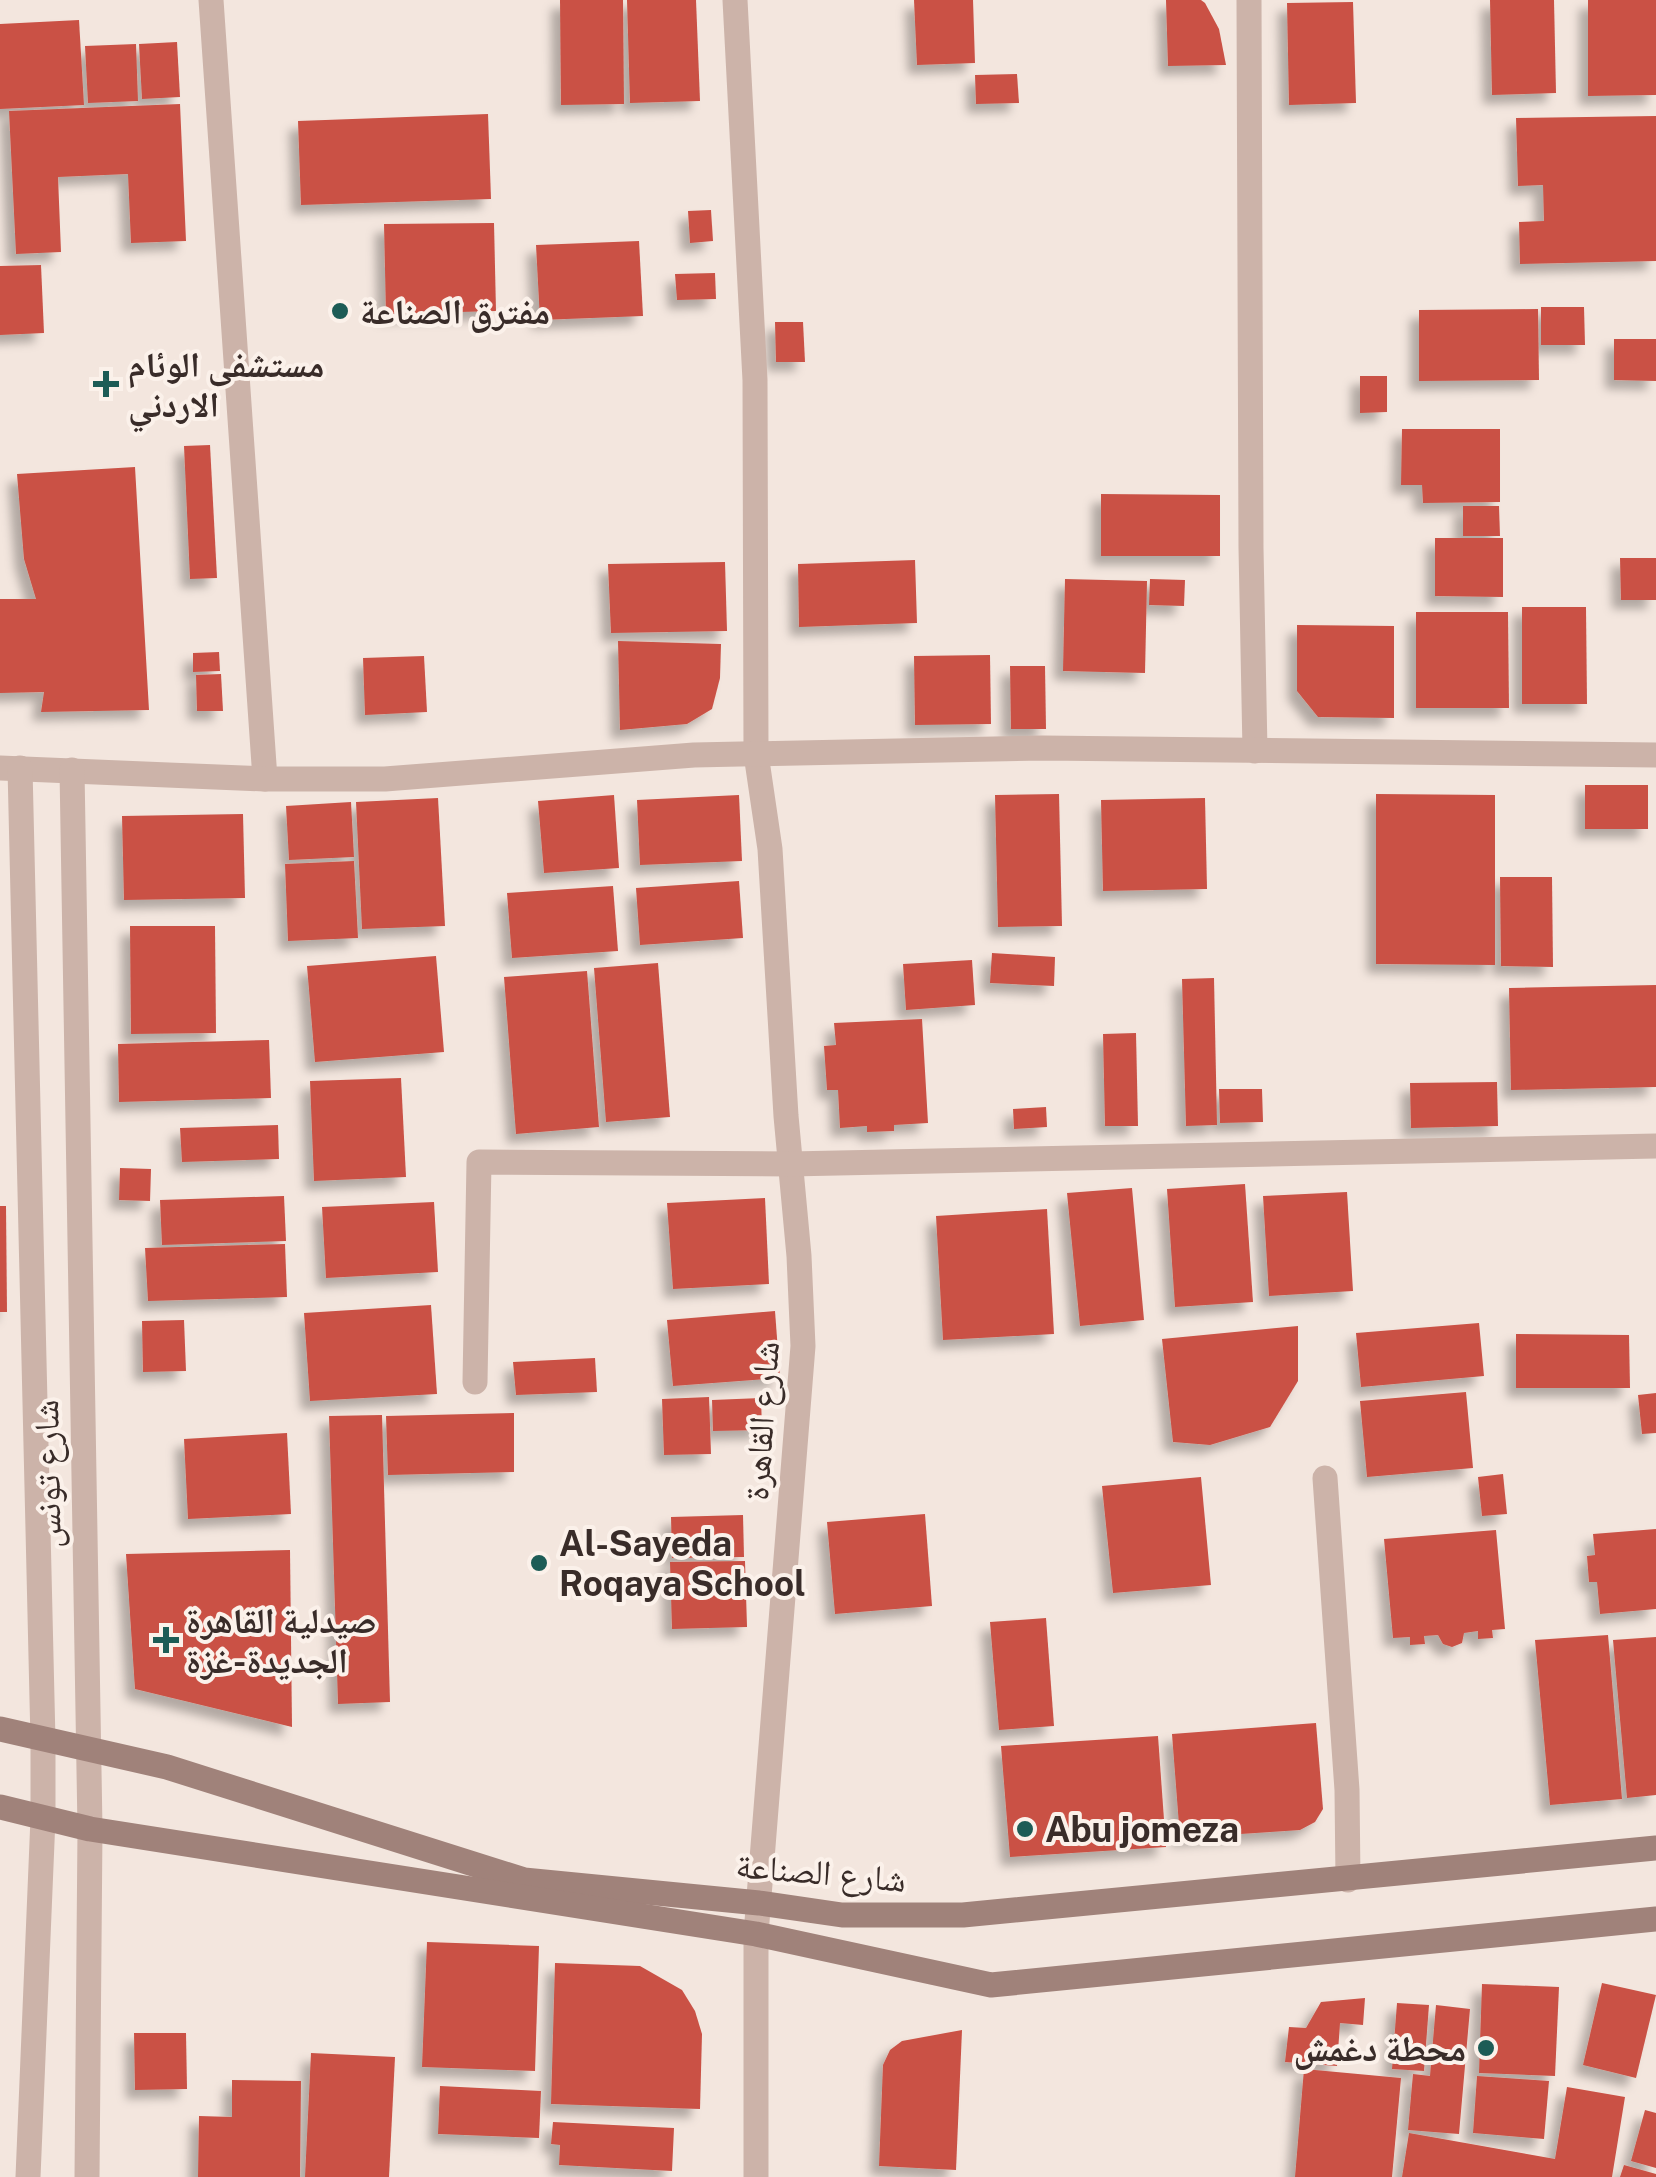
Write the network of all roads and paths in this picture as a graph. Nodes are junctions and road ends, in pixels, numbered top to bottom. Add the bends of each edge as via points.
1 (211, 0) edge
2 (735, 0) edge
3 (1249, 0) edge
4 (1256, 752) junction
5 (756, 754) junction
6 (1656, 755) edge
7 (10, 768) edge
8 (72, 770) junction
9 (265, 779) junction
10 (1656, 1146) edge
11 (790, 1164) junction
12 (475, 1382) dead end
13 (1325, 1478) dead end
14 (0, 1730) edge
15 (43, 1741) junction
16 (86, 1750) junction
17 (0, 1807) edge
18 (43, 1818) junction
19 (90, 1829) junction
20 (1656, 1848) edge
21 (1348, 1880) junction
22 (759, 1903) junction
23 (1656, 1918) edge
24 (756, 1934) junction
25 (28, 2177) edge
26 (87, 2177) edge
27 (756, 2177) edge

1 - 9 street
2 - 5 street, شارع القاهرة via 755,380
3 - 4 street
4 - 5 street
4 - 6 street
5 - 9 street via 386,779
5 - 11 street, شارع القاهرة via 770,849
7 - 8 street
7 - 15 street, شارع تونس
8 - 9 street
8 - 16 street, شارع تونس
10 - 11 street
11 - 12 street via 479,1162
11 - 22 street, شارع القاهرة via 803,1346
13 - 21 street
14 - 15 main road, شارع الصناعة
15 - 16 main road, شارع الصناعة
15 - 18 street, شارع تونس
16 - 19 street, شارع تونس
16 - 22 main road, شارع الصناعة via 167,1767 524,1880
17 - 18 main road, شارع الصناعة
18 - 19 main road, شارع الصناعة
18 - 25 street, شارع تونس
19 - 24 main road, شارع الصناعة
19 - 26 street, شارع تونس
20 - 21 main road, شارع الصناعة
21 - 22 main road, شارع الصناعة via 963,1916 842,1915
22 - 24 street, شارع القاهرة
23 - 24 main road, شارع الصناعة via 991,1985
24 - 27 street, شارع القاهرة

